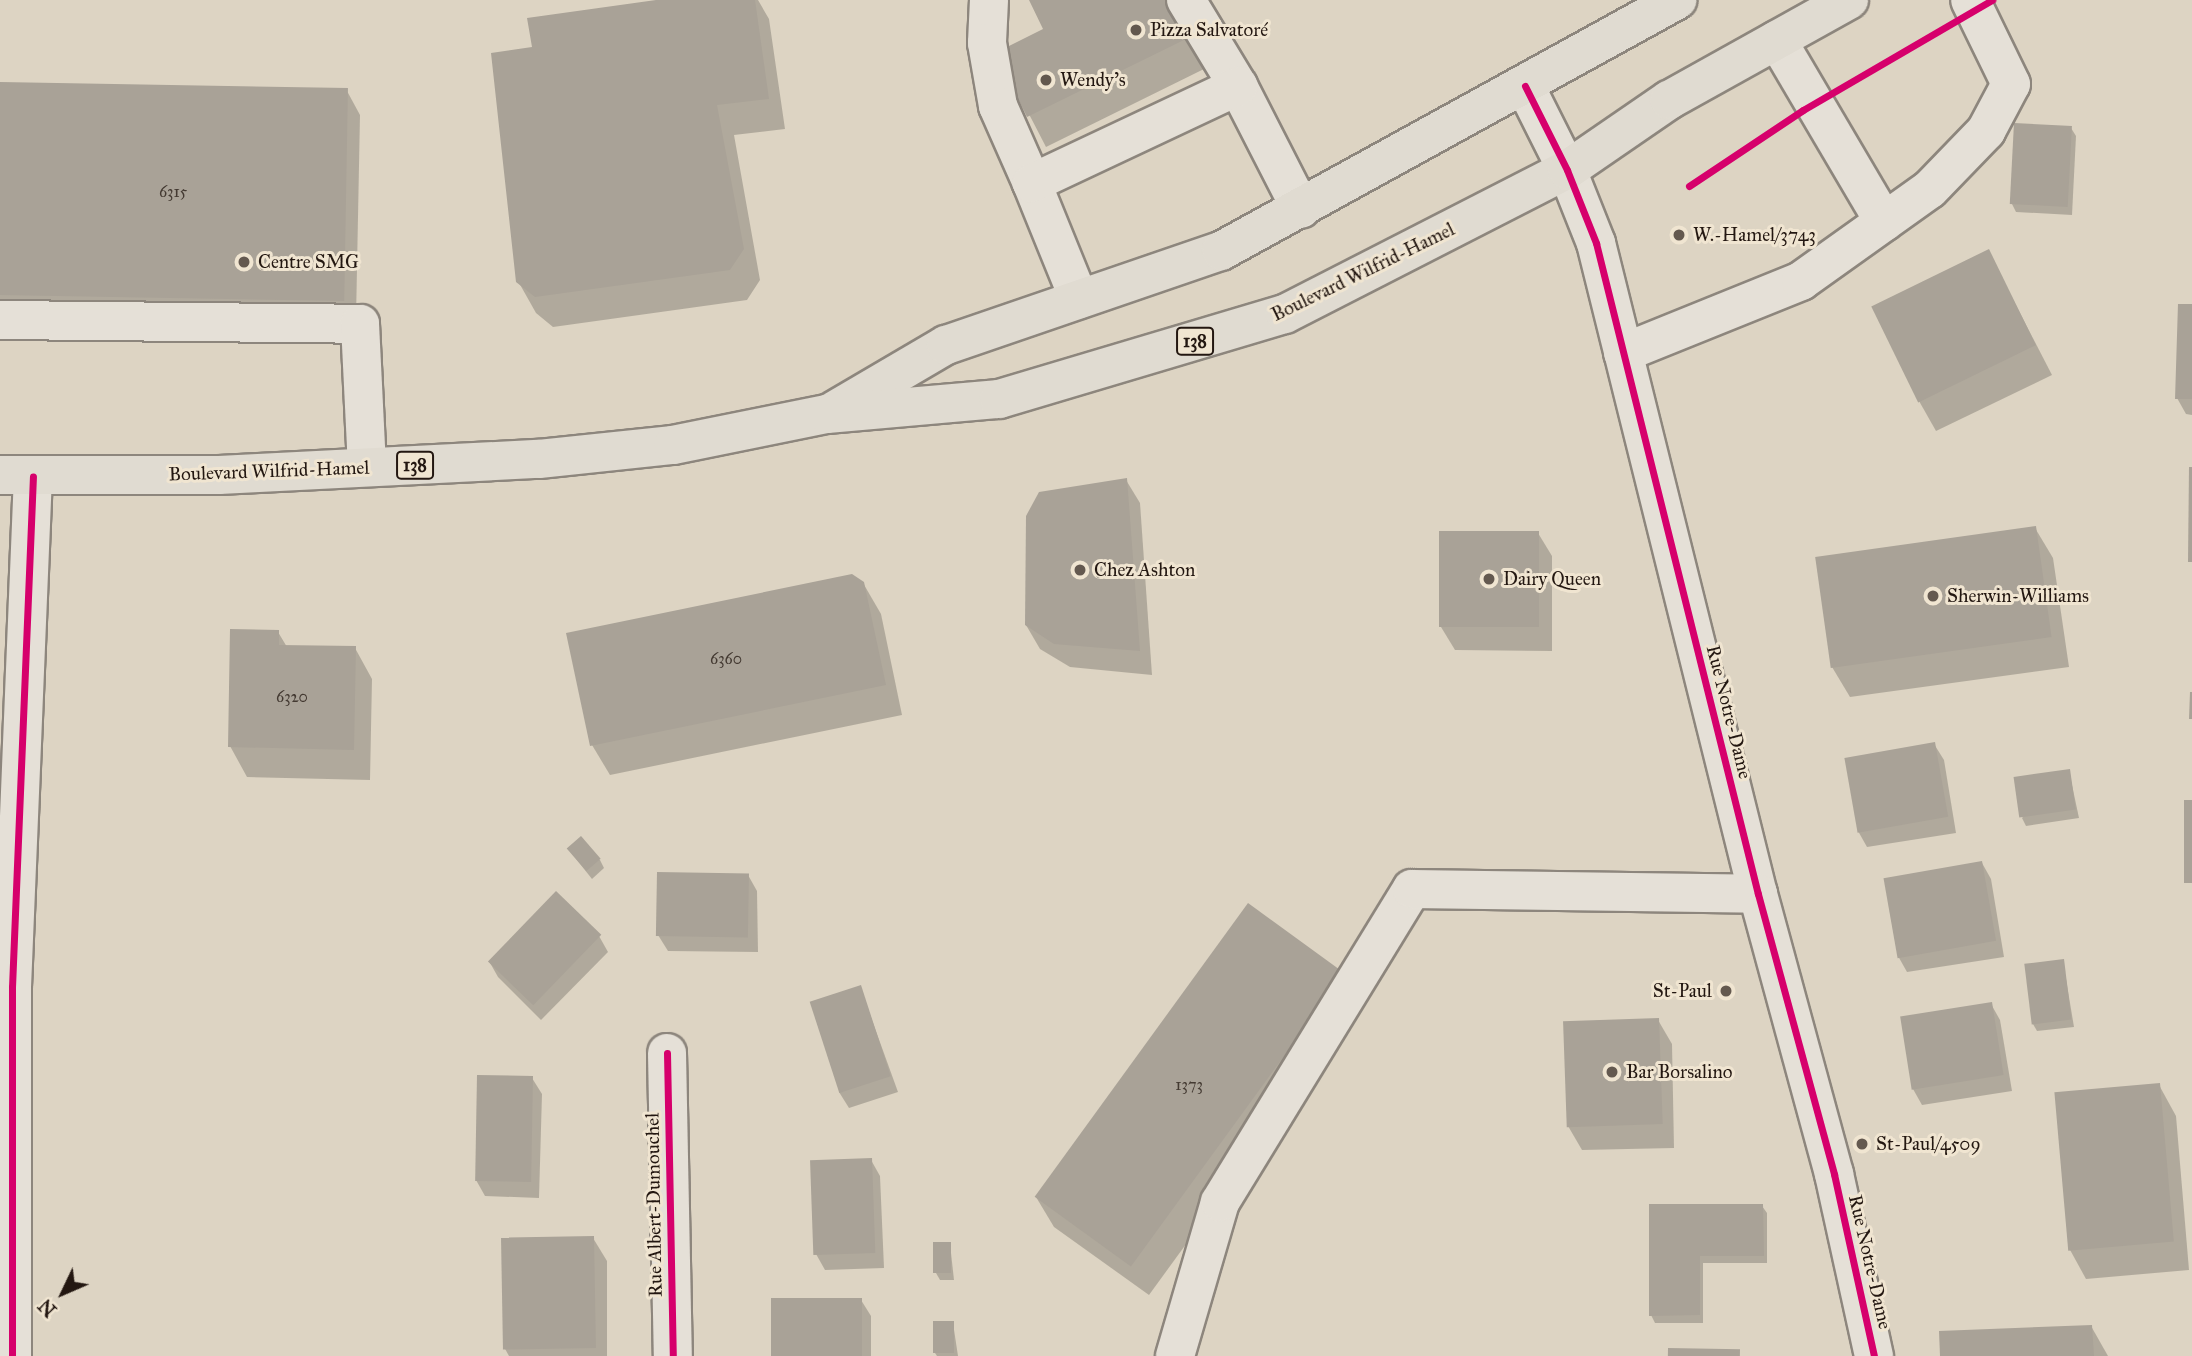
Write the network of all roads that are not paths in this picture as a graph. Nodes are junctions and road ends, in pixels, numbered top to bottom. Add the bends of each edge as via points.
1 (989, 0) edge
2 (1185, 0) edge
3 (1677, 0) edge
4 (1849, 0) edge
5 (1970, 0) edge
6 (1777, 40) junction
7 (1238, 86) junction
8 (1525, 86) junction
9 (1567, 170) junction
10 (1032, 183) junction
11 (1301, 209) junction
12 (1884, 222) junction
13 (1079, 299) junction
14 (0, 320) edge
15 (1623, 353) junction
16 (827, 414) junction
17 (367, 467) junction
18 (17, 476) edge
19 (1758, 894) junction
20 (667, 1053) dead end
21 (12, 1356) edge
22 (673, 1356) edge
23 (1175, 1356) edge
24 (1874, 1356) edge

1 - 10 street via 987,43 998,106
2 - 7 street
3 - 8 main road, Boulevard Wilfrid-Hamel
4 - 6 main road, Boulevard Wilfrid-Hamel / 138
5 - 12 street via 2011,84 1986,131 1930,189
6 - 9 main road, Boulevard Wilfrid-Hamel / 138 via 1669,100
6 - 12 street
7 - 10 street
7 - 11 street
8 - 9 street, Rue Notre-Dame
8 - 11 main road, Boulevard Wilfrid-Hamel
9 - 15 street, Rue Notre-Dame via 1596,243
9 - 16 main road, Boulevard Wilfrid-Hamel / 138 via 1285,314 999,399
10 - 13 street
11 - 13 main road, Boulevard Wilfrid-Hamel via 1221,251
12 - 15 street via 1801,281
13 - 16 main road, Boulevard Wilfrid-Hamel via 946,345
14 - 17 street via 360,324
15 - 19 street, Rue Notre-Dame
16 - 17 main road, Boulevard Wilfrid-Hamel / 138 via 673,445 539,459
17 - 18 main road, Boulevard Wilfrid-Hamel / 138 via 219,475
18 - 21 street
19 - 23 street via 1412,889 1220,1202
19 - 24 street, Rue Notre-Dame via 1834,1174
20 - 22 street, Rue Albert-Dumouchel

